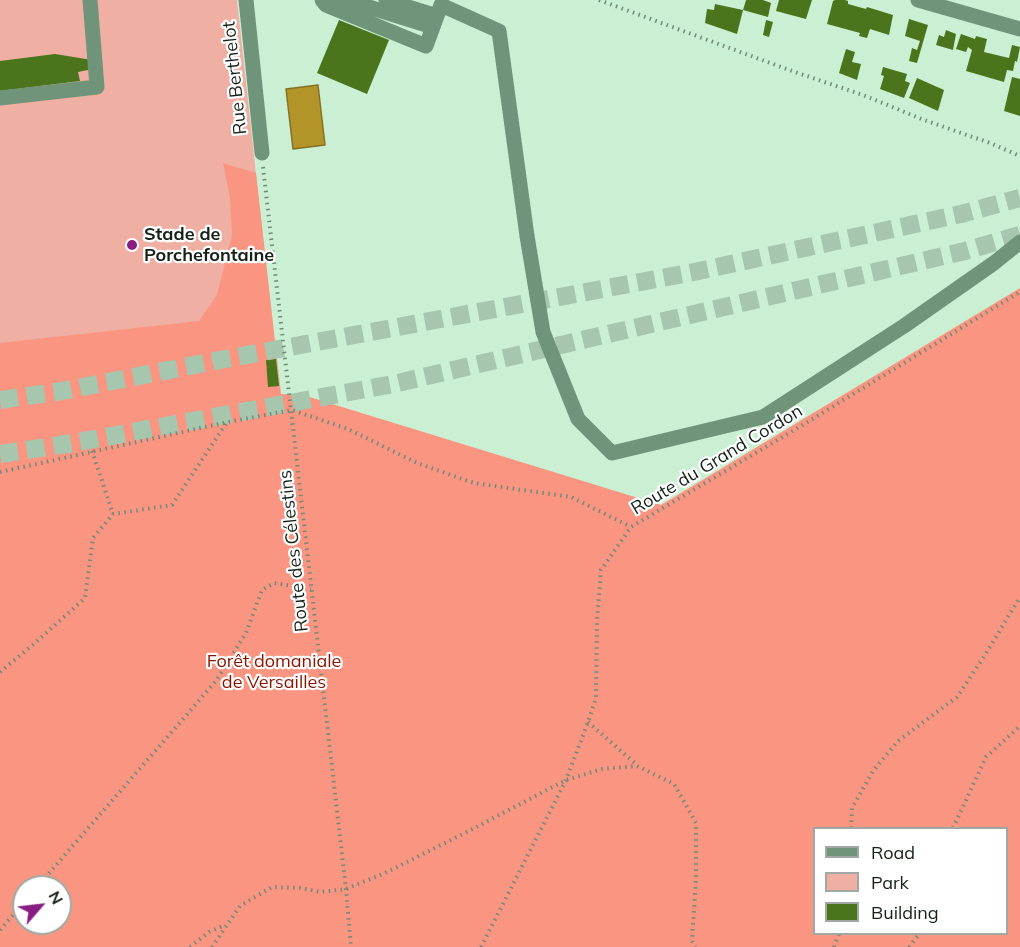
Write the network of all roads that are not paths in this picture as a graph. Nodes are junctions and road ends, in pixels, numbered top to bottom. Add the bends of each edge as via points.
1 (90, 0) edge
2 (246, 0) edge
3 (386, 0) edge
4 (918, 0) edge
5 (328, 2) edge
6 (435, 22) junction
7 (1020, 29) edge
8 (0, 98) edge
9 (262, 153) road end
10 (1020, 242) edge

1 - 8 street via 97,87
2 - 9 street, Rue Berthelot
3 - 6 street
4 - 7 street
5 - 6 street
5 - 6 street via 426,46
6 - 10 street via 441,5 499,31 543,332 578,419 612,453 763,417 904,326

